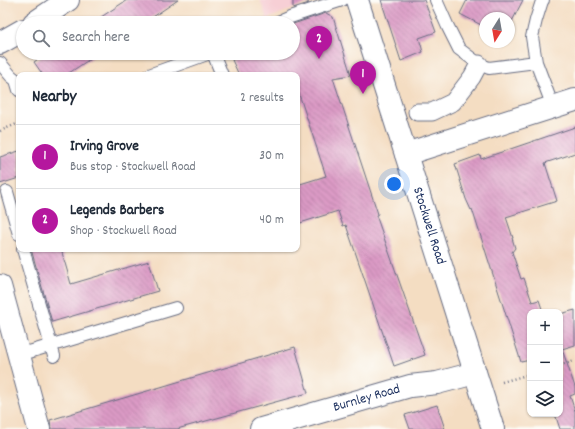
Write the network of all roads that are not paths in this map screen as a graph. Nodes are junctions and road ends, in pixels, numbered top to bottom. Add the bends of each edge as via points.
1 (68, 0) edge
2 (342, 0) edge
3 (357, 0) edge
4 (436, 0) edge
5 (543, 0) edge
6 (44, 16) edge
7 (293, 16) edge
8 (16, 34) edge
9 (0, 43) edge
10 (191, 60) edge
11 (216, 60) edge
12 (536, 62) junction
13 (0, 63) edge
14 (479, 64) junction
15 (157, 72) edge
16 (221, 72) edge
17 (16, 80) edge
18 (575, 100) edge
19 (553, 107) junction
20 (417, 112) dead end
21 (406, 154) junction
22 (7, 192) dead end
23 (16, 224) edge
24 (24, 252) edge
25 (0, 286) edge
26 (176, 308) dead end
27 (52, 351) junction
28 (18, 355) junction
29 (474, 373) junction
30 (39, 429) edge
31 (261, 429) edge
32 (493, 429) edge

1 - 6 main road
2 - 7 lane
3 - 21 main road, Stockwell Road
4 - 14 lane via 459,49
5 - 12 lane via 532,37
8 - 9 main road
10 - 15 lane
11 - 16 lane
12 - 14 lane via 489,68
12 - 19 lane
13 - 17 lane
14 - 20 street via 453,102 432,112
18 - 19 main road
19 - 21 main road
21 - 29 main road, Stockwell Road
22 - 23 lane
24 - 27 lane
25 - 28 main road
26 - 27 lane
27 - 28 lane
28 - 30 main road
29 - 31 main road, Burnley Road via 437,383 410,386
29 - 32 main road, Stockwell Road

